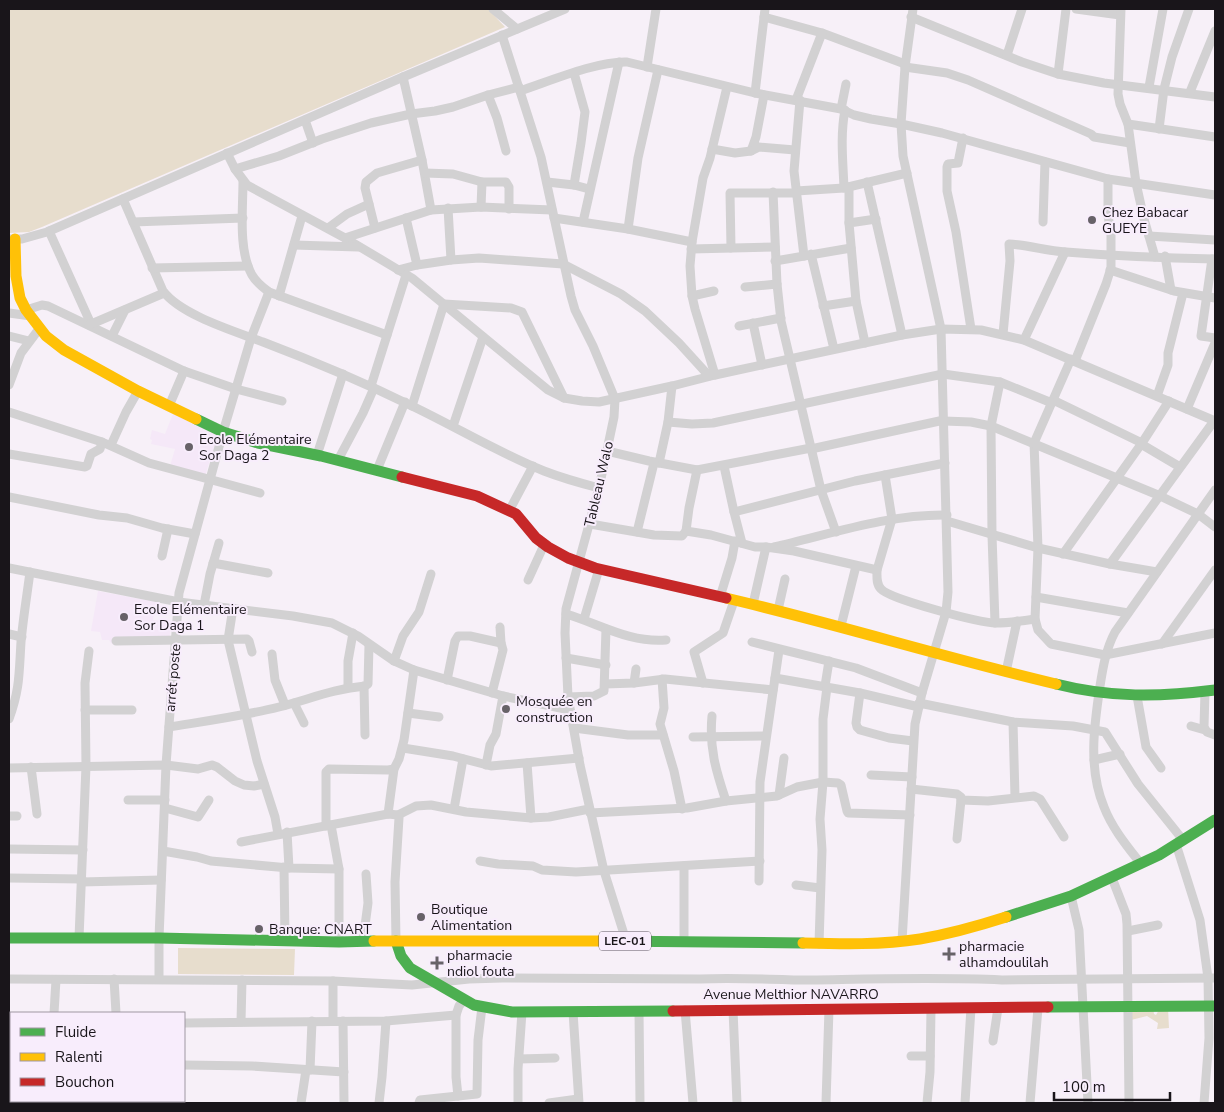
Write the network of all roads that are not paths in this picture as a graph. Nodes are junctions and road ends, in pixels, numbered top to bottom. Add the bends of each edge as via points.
1 (493, 9) edge
2 (565, 9) edge
3 (656, 9) edge
4 (902, 9) edge
5 (1022, 9) edge
6 (1066, 9) edge
7 (1076, 9) edge
8 (1164, 9) edge
9 (1189, 9) edge
10 (1121, 12) edge
11 (765, 13) edge
12 (912, 13) edge
13 (517, 29) junction
14 (1215, 31) edge
15 (822, 33) junction
16 (502, 35) junction
17 (1007, 55) junction
18 (619, 62) junction
19 (905, 65) junction
20 (647, 67) junction
21 (658, 70) junction
22 (574, 73) junction
23 (1058, 74) junction
24 (403, 77) junction
25 (846, 84) dead end
26 (1118, 84) junction
27 (727, 87) junction
28 (1149, 87) junction
29 (519, 89) junction
30 (1164, 90) junction
31 (1190, 92) junction
32 (760, 94) junction
33 (488, 95) junction
34 (1215, 96) edge
35 (798, 100) junction
36 (843, 110) junction
37 (411, 114) junction
38 (305, 120) junction
39 (902, 124) junction
40 (1128, 124) junction
41 (1159, 129) junction
42 (1215, 137) edge
43 (963, 138) junction
44 (313, 143) junction
45 (1130, 144) junction
46 (712, 149) junction
47 (795, 150) junction
48 (506, 151) dead end
49 (751, 151) junction
50 (227, 153) junction
51 (422, 160) junction
52 (1045, 162) junction
53 (235, 169) junction
54 (425, 173) junction
55 (907, 173) junction
56 (1108, 179) junction
57 (243, 181) junction
58 (482, 182) junction
59 (547, 182) junction
60 (867, 182) junction
61 (1136, 183) junction
62 (574, 185) junction
63 (847, 188) junction
64 (589, 189) junction
65 (773, 192) junction
66 (796, 192) junction
67 (1215, 195) edge
68 (123, 198) junction
69 (369, 204) junction
70 (481, 207) junction
71 (448, 208) junction
72 (509, 209) junction
73 (430, 210) junction
74 (553, 214) junction
75 (302, 216) junction
76 (243, 218) junction
77 (406, 218) junction
78 (876, 219) junction
79 (133, 222) junction
80 (583, 222) junction
81 (1043, 222) dead end
82 (849, 223) junction
83 (328, 228) junction
84 (374, 228) junction
85 (628, 229) junction
86 (49, 231) junction
87 (1149, 236) junction
88 (345, 238) junction
89 (12, 239) edge
90 (1215, 240) edge
91 (294, 245) junction
92 (692, 246) junction
93 (360, 247) junction
94 (775, 247) junction
95 (731, 248) junction
96 (850, 248) junction
97 (1065, 252) junction
98 (808, 255) junction
99 (1111, 256) junction
100 (1160, 257) junction
101 (1213, 259) edge
102 (451, 260) junction
103 (776, 261) junction
104 (563, 264) junction
105 (416, 265) junction
106 (248, 266) junction
107 (152, 268) junction
108 (1110, 270) junction
109 (402, 272) junction
110 (777, 284) junction
111 (745, 287) dead end
112 (1171, 290) junction
113 (714, 291) dead end
114 (268, 292) junction
115 (164, 293) junction
116 (1183, 293) junction
117 (279, 296) junction
118 (692, 296) junction
119 (1212, 298) edge
120 (856, 301) junction
121 (444, 304) junction
122 (823, 306) junction
123 (125, 310) junction
124 (9, 313) edge
125 (28, 313) junction
126 (781, 318) junction
127 (753, 323) junction
128 (90, 324) junction
129 (739, 326) dead end
130 (39, 329) junction
131 (941, 329) junction
132 (971, 329) junction
133 (1003, 334) junction
134 (387, 335) junction
135 (902, 335) junction
136 (9, 336) edge
137 (112, 336) junction
138 (483, 337) junction
139 (251, 338) junction
140 (1215, 338) edge
141 (29, 340) junction
142 (1024, 340) junction
143 (865, 343) junction
144 (1215, 343) edge
145 (834, 349) junction
146 (790, 360) junction
147 (1073, 360) junction
148 (762, 365) junction
149 (184, 371) junction
150 (343, 374) junction
151 (943, 374) junction
152 (712, 375) junction
153 (1000, 382) junction
154 (9, 385) edge
155 (672, 386) junction
156 (373, 387) junction
157 (138, 390) junction
158 (236, 390) junction
159 (1157, 396) junction
160 (564, 398) junction
161 (615, 399) junction
162 (282, 400) dead end
163 (1169, 401) junction
164 (1052, 402) junction
165 (408, 404) junction
166 (800, 404) junction
167 (169, 406) junction
168 (1187, 409) junction
169 (9, 412) edge
170 (944, 420) junction
171 (1215, 421) edge
172 (668, 422) junction
173 (453, 426) junction
174 (991, 426) junction
175 (223, 432) junction
176 (1142, 443) junction
177 (107, 444) junction
178 (1034, 444) junction
179 (811, 448) junction
180 (607, 450) junction
181 (9, 454) edge
182 (317, 455) junction
183 (338, 460) junction
184 (656, 463) junction
185 (945, 463) junction
186 (533, 466) junction
187 (724, 466) junction
188 (1180, 467) junction
189 (377, 470) junction
190 (697, 470) junction
191 (885, 475) junction
192 (1116, 478) junction
193 (209, 480) junction
194 (599, 488) junction
195 (821, 490) junction
196 (1215, 490) edge
197 (260, 493) dead end
198 (1158, 495) junction
199 (9, 496) edge
200 (509, 511) junction
201 (734, 512) junction
202 (1198, 514) junction
203 (947, 518) junction
204 (892, 519) junction
205 (590, 524) junction
206 (1215, 527) edge
207 (168, 529) junction
208 (686, 531) junction
209 (637, 532) junction
210 (836, 532) junction
211 (195, 534) junction
212 (992, 535) junction
213 (739, 542) junction
214 (219, 543) dead end
215 (544, 545) junction
216 (770, 547) junction
217 (1038, 548) junction
218 (1063, 554) junction
219 (162, 556) dead end
220 (578, 561) junction
221 (213, 563) junction
222 (1110, 564) junction
223 (856, 566) junction
224 (9, 568) edge
225 (599, 568) junction
226 (877, 570) junction
227 (1215, 570) edge
228 (30, 572) junction
229 (1157, 572) junction
230 (268, 573) dead end
231 (432, 574) dead end
232 (785, 579) dead end
233 (528, 580) dead end
234 (720, 597) junction
235 (1036, 597) junction
236 (734, 601) junction
237 (179, 602) junction
238 (204, 604) junction
239 (753, 604) junction
240 (233, 608) junction
241 (778, 610) junction
242 (946, 612) junction
243 (1128, 613) junction
244 (566, 614) junction
245 (1035, 619) junction
246 (584, 620) junction
247 (1017, 621) junction
248 (995, 623) junction
249 (841, 626) junction
250 (500, 627) dead end
251 (606, 630) junction
252 (1215, 633) edge
253 (9, 634) edge
254 (353, 634) junction
255 (22, 637) junction
256 (176, 640) junction
257 (228, 640) junction
258 (666, 640) dead end
259 (116, 641) dead end
260 (752, 642) dead end
261 (501, 643) junction
262 (1162, 644) junction
263 (369, 645) junction
264 (779, 650) junction
265 (89, 651) dead end
266 (252, 652) dead end
267 (933, 653) junction
268 (272, 654) dead end
269 (1105, 655) junction
270 (566, 658) junction
271 (394, 660) junction
272 (829, 661) junction
273 (606, 665) junction
274 (636, 669) dead end
275 (414, 670) junction
276 (1006, 672) junction
277 (775, 678) junction
278 (662, 679) junction
279 (447, 680) junction
280 (634, 683) junction
281 (605, 684) junction
282 (703, 684) junction
283 (364, 686) junction
284 (826, 686) junction
285 (348, 687) junction
286 (773, 690) junction
287 (1210, 690) edge
288 (922, 692) junction
289 (492, 693) junction
290 (860, 693) junction
291 (1099, 694) junction
292 (503, 696) junction
293 (1137, 696) junction
294 (568, 697) junction
295 (290, 704) junction
296 (919, 705) junction
297 (85, 710) junction
298 (132, 710) dead end
299 (570, 710) junction
300 (408, 713) junction
301 (245, 714) junction
302 (712, 716) dead end
303 (439, 717) dead end
304 (9, 719) edge
305 (1013, 722) junction
306 (304, 723) dead end
307 (1191, 726) dead end
308 (169, 727) junction
309 (574, 728) junction
310 (1094, 729) junction
311 (1205, 730) junction
312 (365, 735) dead end
313 (1215, 735) edge
314 (663, 736) junction
315 (766, 736) junction
316 (693, 737) dead end
317 (711, 737) junction
318 (913, 741) junction
319 (403, 748) junction
320 (1120, 754) junction
321 (579, 758) junction
322 (784, 758) dead end
323 (464, 759) junction
324 (1094, 760) junction
325 (527, 763) junction
326 (166, 765) junction
327 (486, 765) junction
328 (86, 766) junction
329 (31, 767) junction
330 (9, 768) edge
331 (1161, 768) dead end
332 (394, 769) junction
333 (871, 775) dead end
334 (912, 777) junction
335 (823, 782) junction
336 (264, 784) junction
337 (912, 789) junction
338 (779, 795) junction
339 (759, 798) junction
340 (1015, 798) junction
341 (128, 800) dead end
342 (209, 800) dead end
343 (960, 800) junction
344 (726, 801) junction
345 (165, 804) junction
346 (454, 809) junction
347 (682, 809) junction
348 (589, 811) junction
349 (37, 814) dead end
350 (393, 814) junction
351 (910, 815) junction
352 (531, 818) junction
353 (1215, 820) edge
354 (328, 825) junction
355 (282, 833) junction
356 (1064, 837) dead end
357 (957, 839) dead end
358 (241, 842) dead end
359 (1180, 842) junction
360 (9, 849) edge
361 (83, 850) junction
362 (163, 852) junction
363 (480, 860) dead end
364 (760, 861) junction
365 (1141, 864) junction
366 (684, 866) junction
367 (286, 868) junction
368 (339, 869) junction
369 (604, 871) junction
370 (366, 874) dead end
371 (9, 878) edge
372 (1112, 878) junction
373 (82, 880) junction
374 (162, 880) junction
375 (759, 881) dead end
376 (796, 884) dead end
377 (820, 888) junction
378 (1072, 896) junction
379 (1158, 925) dead end
380 (1128, 931) junction
381 (9, 938) edge
382 (79, 938) junction
383 (159, 938) junction
384 (285, 940) junction
385 (396, 940) junction
386 (363, 941) junction
387 (902, 941) junction
388 (339, 942) junction
389 (625, 942) junction
390 (684, 942) junction
391 (819, 944) junction
392 (9, 978) edge
393 (1211, 978) edge
394 (114, 979) junction
395 (159, 979) junction
396 (1081, 979) junction
397 (1129, 979) junction
398 (56, 980) junction
399 (242, 980) junction
400 (333, 982) junction
401 (435, 984) junction
402 (464, 1000) junction
403 (1212, 1006) edge
404 (482, 1007) junction
405 (1083, 1007) junction
406 (1129, 1007) junction
407 (971, 1008) junction
408 (998, 1008) junction
409 (1038, 1008) junction
410 (829, 1009) junction
411 (931, 1009) junction
412 (685, 1010) junction
413 (733, 1010) junction
414 (54, 1012) edge
415 (116, 1012) edge
416 (522, 1012) junction
417 (573, 1012) junction
418 (639, 1012) junction
419 (456, 1015) junction
420 (386, 1020) junction
421 (312, 1021) junction
422 (333, 1021) junction
423 (342, 1021) junction
424 (241, 1022) junction
425 (185, 1023) edge
426 (993, 1041) dead end
427 (911, 1056) dead end
428 (930, 1056) junction
429 (554, 1058) dead end
430 (518, 1059) junction
431 (185, 1065) edge
432 (308, 1070) junction
433 (344, 1072) junction
434 (1211, 1076) edge
435 (458, 1096) junction
436 (579, 1101) edge
437 (301, 1103) edge
438 (344, 1103) edge
439 (379, 1103) edge
440 (419, 1103) edge
441 (518, 1103) edge
442 (549, 1103) edge
443 (640, 1103) edge
444 (692, 1103) edge
445 (737, 1103) edge
446 (826, 1103) edge
447 (927, 1103) edge
448 (965, 1103) edge
449 (1030, 1103) edge
450 (1088, 1103) edge
451 (1130, 1103) edge
452 (1204, 1103) edge

1 - 13 street
2 - 13 street
3 - 20 street
4 - 12 street
5 - 17 street
6 - 23 street
7 - 10 street
8 - 28 street
9 - 30 street
10 - 26 street
11 - 15 street
11 - 32 street
12 - 17 street
12 - 19 street
13 - 16 street
14 - 31 street
15 - 19 street
15 - 35 street
16 - 24 street
16 - 29 street, Tableau Walo
17 - 23 street
18 - 20 street
18 - 22 street
18 - 64 street
19 - 39 street
19 - 45 street via 955,75 1094,137
20 - 21 street
21 - 27 street
21 - 85 street via 638,158
22 - 29 street
22 - 62 street via 584,112
23 - 26 street
24 - 37 street
24 - 38 street
25 - 36 street
26 - 28 street
26 - 40 street via 1120,104
27 - 32 street
27 - 46 street
28 - 30 street
29 - 33 street
29 - 59 street, Tableau Walo
30 - 31 street
30 - 41 street
31 - 34 street
32 - 35 street
32 - 49 street via 756,137
33 - 37 street via 453,107
33 - 48 street
35 - 36 street
35 - 47 street
36 - 39 street
36 - 63 street via 842,151
37 - 44 street via 371,123
37 - 51 street
38 - 44 street
38 - 50 street
39 - 43 street
39 - 55 street
40 - 41 street
40 - 45 street
41 - 42 street
43 - 52 street
43 - 132 street via 958,163 947,167 947,191
44 - 53 street
45 - 61 street
46 - 49 street via 735,153
46 - 92 street via 703,178
47 - 49 street via 759,147
47 - 66 street
50 - 53 street
50 - 68 street
51 - 54 street
51 - 69 street via 376,174 364,185
52 - 56 street
52 - 81 street
53 - 57 street
54 - 58 street via 453,174
54 - 73 street
55 - 60 street
55 - 131 street
56 - 61 street
56 - 99 street
57 - 75 street
57 - 76 street
58 - 70 street
58 - 72 street via 506,182
59 - 62 street
59 - 74 street, Tableau Walo
60 - 63 street
60 - 78 street
61 - 67 street
61 - 87 street
62 - 64 street
63 - 66 street
63 - 82 street
64 - 80 street
65 - 66 street
65 - 94 street
65 - 95 street via 730,192
66 - 98 street
68 - 79 street
68 - 86 street
69 - 83 street
69 - 84 street
70 - 71 street
70 - 72 street
71 - 73 street
71 - 102 street
72 - 74 street
73 - 77 street
74 - 80 street
74 - 104 street, Tableau Walo
75 - 83 street
75 - 91 street
76 - 79 street
76 - 106 street via 244,253
77 - 84 street
77 - 105 street
78 - 82 street
78 - 135 street
79 - 107 street
80 - 85 street
82 - 96 street
83 - 88 street
84 - 88 street
85 - 92 street
86 - 89 street
86 - 128 street
87 - 90 street
87 - 100 street
88 - 93 street
89 - 125 main road via 18,288
91 - 93 street
91 - 117 street
92 - 95 street
92 - 118 street
93 - 109 street
94 - 95 street
94 - 103 street
96 - 98 street
96 - 120 street
97 - 99 street
97 - 133 street via 1009,244
97 - 142 street
98 - 103 street
98 - 122 street
99 - 100 street
99 - 108 street
100 - 101 street
100 - 112 street
101 - 119 street
102 - 104 street via 479,258
102 - 105 street
103 - 110 street
104 - 152 street via 622,294 645,311
104 - 161 street, Tableau Walo via 575,310
105 - 109 street
106 - 107 street
106 - 114 street via 253,277
107 - 115 street
108 - 112 street
108 - 147 street
109 - 121 street
109 - 134 street
110 - 111 street
110 - 126 street
112 - 116 street
113 - 118 street
114 - 117 street
114 - 139 street, arrét poste
115 - 123 street
115 - 139 street via 188,311
116 - 119 street
116 - 159 street via 1168,365
117 - 134 street
118 - 152 street
119 - 140 street via 1201,336
120 - 122 street
120 - 143 street
121 - 138 street
121 - 160 street via 511,308 522,312
121 - 165 street
122 - 145 street
123 - 128 street
123 - 137 street
124 - 125 street
125 - 128 street via 45,305
125 - 130 main road
126 - 127 street
126 - 146 street
127 - 129 street
127 - 148 street
128 - 137 street
130 - 141 street
130 - 157 main road via 64,350
131 - 132 street
131 - 135 street
131 - 151 street
132 - 133 street
133 - 142 street
134 - 156 street
135 - 143 street
136 - 141 street
137 - 149 street
138 - 160 street via 548,390
138 - 173 street
139 - 150 street
139 - 158 street, arrét poste
141 - 154 street
142 - 147 street
143 - 145 street
144 - 168 street
145 - 146 street
146 - 148 street
146 - 166 street
147 - 159 street
147 - 164 street
148 - 152 street
149 - 158 street
149 - 167 street
150 - 156 street
150 - 182 street
151 - 153 street
151 - 166 street
151 - 170 street
152 - 155 street
153 - 164 street
153 - 174 street
155 - 161 street
155 - 172 street
156 - 165 street
156 - 183 street
157 - 167 main road
157 - 177 street
158 - 162 street
158 - 175 street, arrét poste
159 - 163 street
160 - 161 street via 591,402
161 - 180 street, Tableau Walo via 616,409
163 - 168 street
163 - 176 street
164 - 176 street
164 - 178 street
165 - 173 street
165 - 189 street
166 - 172 street via 713,423
166 - 179 street
167 - 175 main road
168 - 171 street
169 - 177 street
170 - 174 street
170 - 179 street
170 - 185 street
171 - 188 street
172 - 184 street
173 - 186 street
174 - 178 street
174 - 212 street
175 - 182 main road
175 - 193 street, arrét poste
176 - 188 street
176 - 192 street
177 - 181 street via 91,454 85,468
177 - 193 street via 145,462
178 - 192 street
178 - 217 street
179 - 187 street
179 - 195 street
180 - 184 street
180 - 194 street, Tableau Walo
182 - 183 main road
183 - 189 main road
184 - 190 street
184 - 209 street
185 - 191 street
185 - 203 street
186 - 194 street via 564,479
186 - 200 street
187 - 190 street
187 - 201 street
188 - 198 street
189 - 200 main road via 477,496
190 - 208 street
191 - 195 street
191 - 204 street
192 - 198 street
192 - 218 street
193 - 197 street
193 - 211 street, arrét poste
194 - 205 street, Tableau Walo
195 - 201 street
195 - 210 street
196 - 202 street
198 - 202 street
198 - 222 street
199 - 207 street
200 - 215 main road via 520,518
201 - 213 street
202 - 206 street
202 - 229 street
203 - 204 street via 924,515
203 - 212 street
203 - 242 street
204 - 210 street
204 - 226 street
205 - 209 street
205 - 220 street, Tableau Walo
207 - 211 street
207 - 219 street
208 - 209 street via 679,537
208 - 213 street
210 - 216 street
211 - 237 street, arrét poste
212 - 217 street
212 - 248 street
213 - 216 street
213 - 234 street
214 - 221 street
215 - 220 main road
215 - 233 street
216 - 223 street
216 - 239 street
217 - 218 street
217 - 235 street
218 - 222 street
220 - 225 main road
220 - 244 street, Tableau Walo
221 - 230 street
221 - 238 street
222 - 229 street
223 - 226 street
223 - 249 street
224 - 228 street
225 - 234 main road
225 - 246 street
226 - 242 street via 879,587 884,591
227 - 262 street
228 - 237 street
228 - 255 street
229 - 243 street
231 - 271 street via 419,612 403,636
232 - 241 street
234 - 236 main road
235 - 243 street
235 - 245 street
236 - 239 main road
236 - 282 street via 723,633 692,654
237 - 238 street
237 - 256 street, arrét poste
238 - 240 street
239 - 241 main road
240 - 254 street via 318,620
240 - 257 street
241 - 249 main road
242 - 248 street
242 - 267 street
243 - 269 street via 1112,637
244 - 246 street
244 - 270 street, Tableau Walo
245 - 247 street
245 - 269 street via 1038,630 1051,644
246 - 251 street
247 - 248 street
247 - 276 street
249 - 267 main road
250 - 261 street
251 - 258 street via 635,639
251 - 273 street
252 - 262 street
253 - 255 street
254 - 263 street
254 - 285 street
255 - 304 street via 19,683
256 - 257 street
256 - 259 street
256 - 308 street, arrét poste
257 - 266 street via 248,640
257 - 301 street
260 - 264 street
261 - 279 street via 458,636
261 - 289 street via 503,650
262 - 269 street
263 - 271 street
263 - 283 street via 368,684
264 - 272 street
264 - 277 street
265 - 297 street
267 - 276 main road
267 - 288 street
268 - 295 street via 275,680
269 - 291 street
270 - 273 street
270 - 294 street, Tableau Walo
271 - 275 street
272 - 284 street
272 - 288 street
273 - 281 street
274 - 280 street
275 - 279 street
275 - 300 street
276 - 291 main road
277 - 284 street
277 - 286 street
278 - 280 street
278 - 282 street
278 - 314 street via 664,708 660,724
279 - 289 street
280 - 281 street
281 - 294 street via 600,694
282 - 286 street
283 - 285 street
283 - 312 street
284 - 290 street
284 - 335 street
285 - 295 street
286 - 315 street
287 - 293 main road
287 - 311 street via 1203,723
288 - 296 street
289 - 292 street
290 - 296 street
290 - 318 street via 857,727 882,736
291 - 293 main road
291 - 310 street
292 - 299 street
292 - 327 street
293 - 331 street via 1146,747
294 - 299 street, Tableau Walo
295 - 301 street
295 - 306 street
296 - 305 street
296 - 318 street
297 - 298 street
297 - 328 street
299 - 309 street, Tableau Walo
300 - 303 street
300 - 319 street
301 - 308 street
301 - 336 street
302 - 317 street
305 - 310 street
305 - 340 street
307 - 311 street
308 - 326 street, arrét poste
309 - 314 street
309 - 321 street, Tableau Walo
310 - 320 street via 1105,732
310 - 324 street
311 - 313 street
314 - 347 street
315 - 317 street
315 - 339 street
316 - 317 street
317 - 344 street via 714,766
318 - 334 street
319 - 323 street
319 - 332 street
320 - 324 street
320 - 359 street
321 - 325 street
321 - 348 street, Tableau Walo
322 - 338 street
323 - 327 street
323 - 346 street
324 - 365 street via 1103,805
325 - 327 street
325 - 352 street
326 - 328 street
326 - 336 street via 198,769 215,766 239,784
326 - 345 street, arrét poste
328 - 329 street
328 - 361 street
329 - 330 street
329 - 349 street
332 - 350 street
332 - 354 street via 329,769 326,772
333 - 334 street
334 - 337 street
335 - 338 street via 797,787
335 - 351 street via 841,785 848,813
335 - 377 street
336 - 355 street
337 - 343 street via 960,795
337 - 351 street
338 - 339 street
339 - 344 street
339 - 364 street
340 - 343 street
340 - 356 street via 1030,795 1040,799
341 - 345 street
342 - 345 street via 198,816
343 - 357 street
344 - 347 street
345 - 362 street, arrét poste
346 - 350 street via 416,806
346 - 352 street via 475,814
347 - 348 street
348 - 352 street
348 - 369 street, Tableau Walo
350 - 354 street
350 - 385 street via 400,818 395,882
351 - 387 street
353 - 359 main road, LEC-01
354 - 355 street
354 - 368 street
355 - 358 street
355 - 367 street
359 - 365 main road, LEC-01
359 - 393 street
360 - 361 street
361 - 373 street
362 - 367 street via 211,861
362 - 374 street, arrét poste
363 - 369 street via 491,864 533,866 542,870
364 - 366 street
364 - 375 street
365 - 372 main road, LEC-01
366 - 369 street
366 - 390 street
367 - 368 street
367 - 384 street
368 - 388 street
369 - 389 street, Tableau Walo
370 - 386 street via 368,903
371 - 373 street
372 - 378 main road, LEC-01
372 - 380 street via 1126,914
373 - 374 street
373 - 382 street
374 - 383 street, arrét poste
376 - 377 street
377 - 391 street
378 - 387 main road, LEC-01 via 971,928
378 - 396 street via 1079,930
379 - 380 street
380 - 397 street
381 - 382 main road, LEC-01
382 - 383 main road, LEC-01
383 - 384 main road, LEC-01
383 - 395 street, arrét poste
384 - 388 main road, LEC-01
385 - 386 main road, LEC-01
385 - 389 main road, LEC-01
385 - 401 main road, Avenue Melthior NAVARRO via 401,956 410,968
386 - 388 main road, LEC-01
387 - 391 main road, LEC-01
389 - 390 main road, LEC-01
390 - 391 main road, LEC-01
392 - 398 street
393 - 397 street
393 - 403 street
394 - 395 street
394 - 398 street
394 - 415 street
395 - 399 street
396 - 397 street
396 - 401 street via 502,978
396 - 405 street
397 - 406 street
398 - 414 street
399 - 400 street
399 - 424 street
400 - 401 street
400 - 422 street
401 - 402 main road, Avenue Melthior NAVARRO
402 - 404 main road, Avenue Melthior NAVARRO
402 - 419 street
403 - 406 main road, Avenue Melthior NAVARRO
403 - 434 street
404 - 416 main road, Avenue Melthior NAVARRO
404 - 435 street via 477,1093
405 - 406 main road, Avenue Melthior NAVARRO
405 - 409 main road, Avenue Melthior NAVARRO
405 - 450 street
406 - 451 street
407 - 408 main road, Avenue Melthior NAVARRO
407 - 411 main road, Avenue Melthior NAVARRO
407 - 448 street
408 - 409 main road, Avenue Melthior NAVARRO
408 - 426 street
409 - 449 street
410 - 411 main road, Avenue Melthior NAVARRO
410 - 413 main road, Avenue Melthior NAVARRO
410 - 446 street
411 - 428 street
412 - 413 main road, Avenue Melthior NAVARRO
412 - 418 main road, Avenue Melthior NAVARRO
412 - 444 street
413 - 445 street
416 - 417 main road, Avenue Melthior NAVARRO
416 - 430 street
417 - 418 main road, Avenue Melthior NAVARRO
417 - 436 street
418 - 443 street
419 - 420 street
419 - 435 street
420 - 423 street
420 - 439 street
421 - 422 street
421 - 424 street
421 - 432 street
422 - 423 street
423 - 433 street
424 - 425 street
427 - 428 street
428 - 447 street
429 - 430 street
430 - 441 street
431 - 432 street
432 - 433 street
432 - 437 street
433 - 438 street
434 - 452 street
435 - 440 street via 420,1100
436 - 442 street

